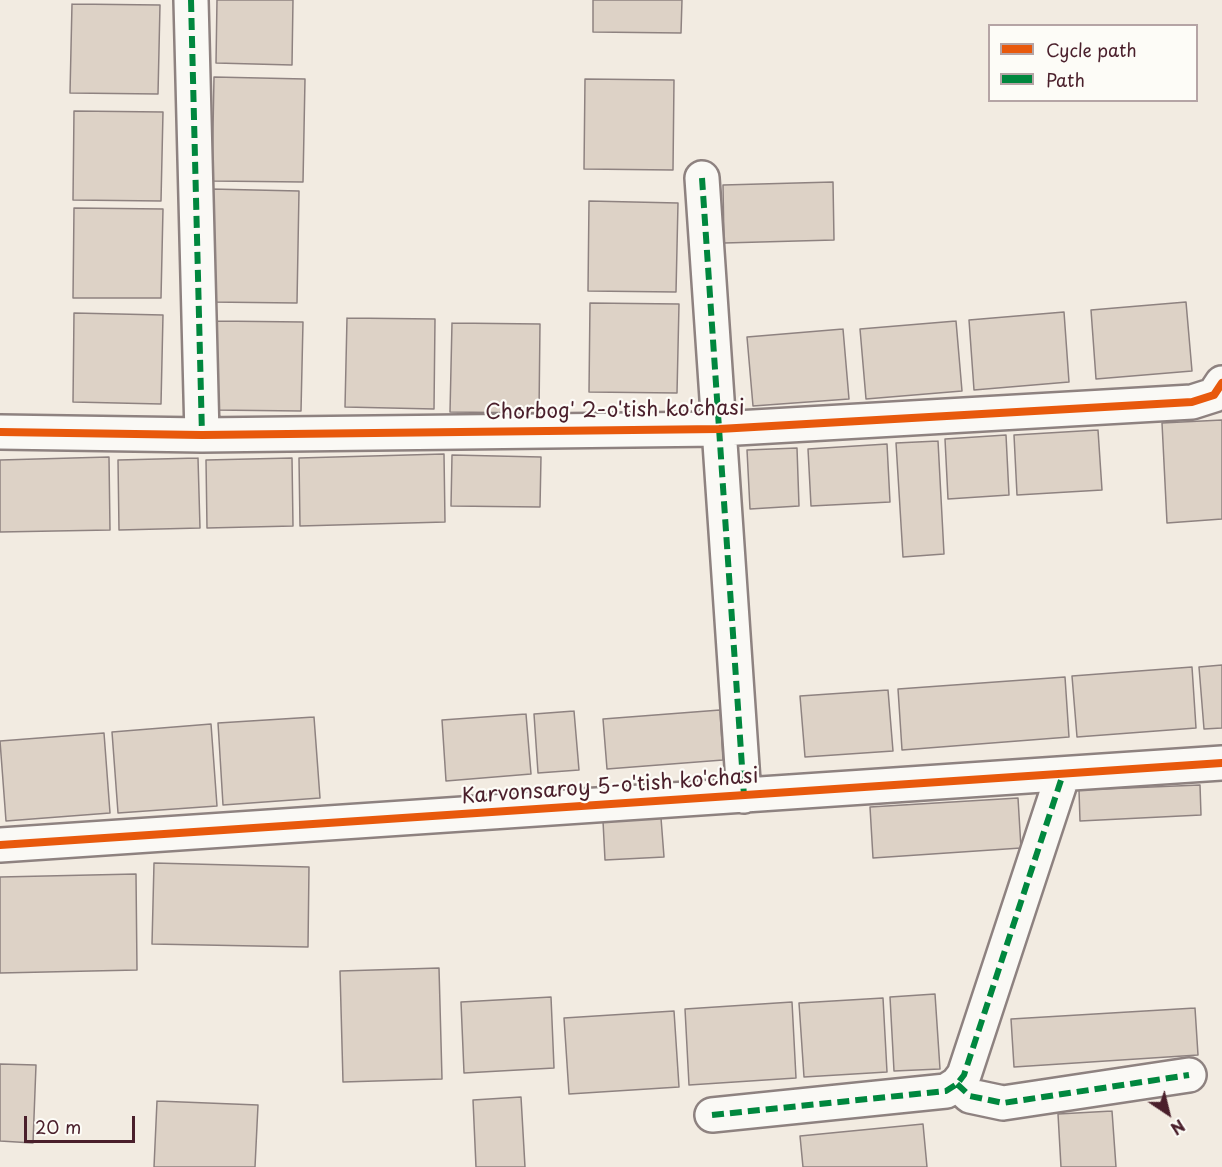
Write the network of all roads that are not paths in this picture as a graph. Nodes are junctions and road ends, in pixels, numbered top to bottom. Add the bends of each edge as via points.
1 (190, 0) edge
2 (702, 178) dead end
3 (1222, 383) edge
4 (719, 429) junction
5 (0, 432) edge
6 (202, 435) junction
7 (1222, 764) edge
8 (1063, 774) junction
9 (744, 796) junction
10 (0, 845) edge
11 (1189, 1075) dead end
12 (957, 1084) junction
13 (712, 1115) dead end

1 - 6 street
2 - 4 street
3 - 4 street, Chorbog' 2-o'tish ko'chasi via 1214,395 1192,402
4 - 6 street, Chorbog' 2-o'tish ko'chasi
4 - 9 street
5 - 6 street, Chorbog' 2-o'tish ko'chasi
7 - 8 street, Karvonsaroy 5-o'tish ko'chasi
8 - 9 street, Karvonsaroy 5-o'tish ko'chasi
8 - 12 street via 964,1075
9 - 10 street, Karvonsaroy 5-o'tish ko'chasi
11 - 12 street via 1003,1103 970,1096
12 - 13 street via 946,1091

